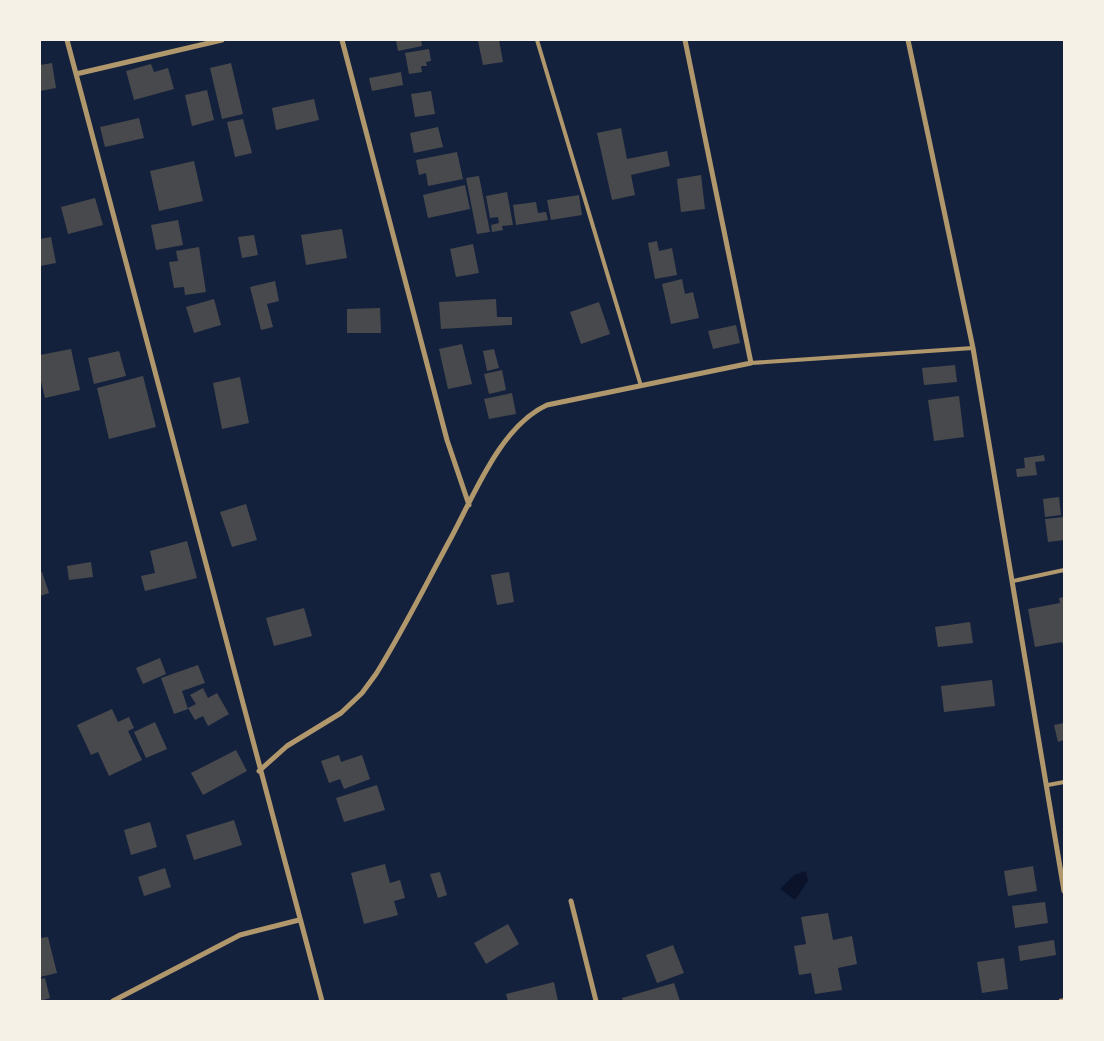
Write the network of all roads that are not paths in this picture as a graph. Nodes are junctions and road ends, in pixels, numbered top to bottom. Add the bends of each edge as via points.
1 (66, 40) edge
2 (222, 40) edge
3 (342, 40) edge
4 (537, 40) edge
5 (685, 40) edge
6 (908, 40) edge
7 (76, 74) junction
8 (973, 348) junction
9 (751, 363) junction
10 (641, 386) junction
11 (469, 505) junction
12 (1064, 570) edge
13 (1013, 580) junction
14 (259, 771) junction
15 (1064, 782) edge
16 (1048, 785) junction
17 (1064, 890) edge
18 (571, 901) dead end
19 (298, 920) junction
20 (113, 1001) edge
21 (322, 1001) edge
22 (596, 1001) edge

1 - 7 street
2 - 7 street
3 - 11 street via 447,440
4 - 10 lane
5 - 9 street
6 - 8 street
7 - 14 street
8 - 9 lane
8 - 13 street
9 - 10 street
10 - 11 street via 547,405 534,411 493,459
11 - 14 street via 390,652 362,693 341,714 287,746
12 - 13 lane
13 - 16 street
14 - 19 street
15 - 16 lane
16 - 17 street
18 - 22 street
19 - 20 street via 240,936
19 - 21 street

